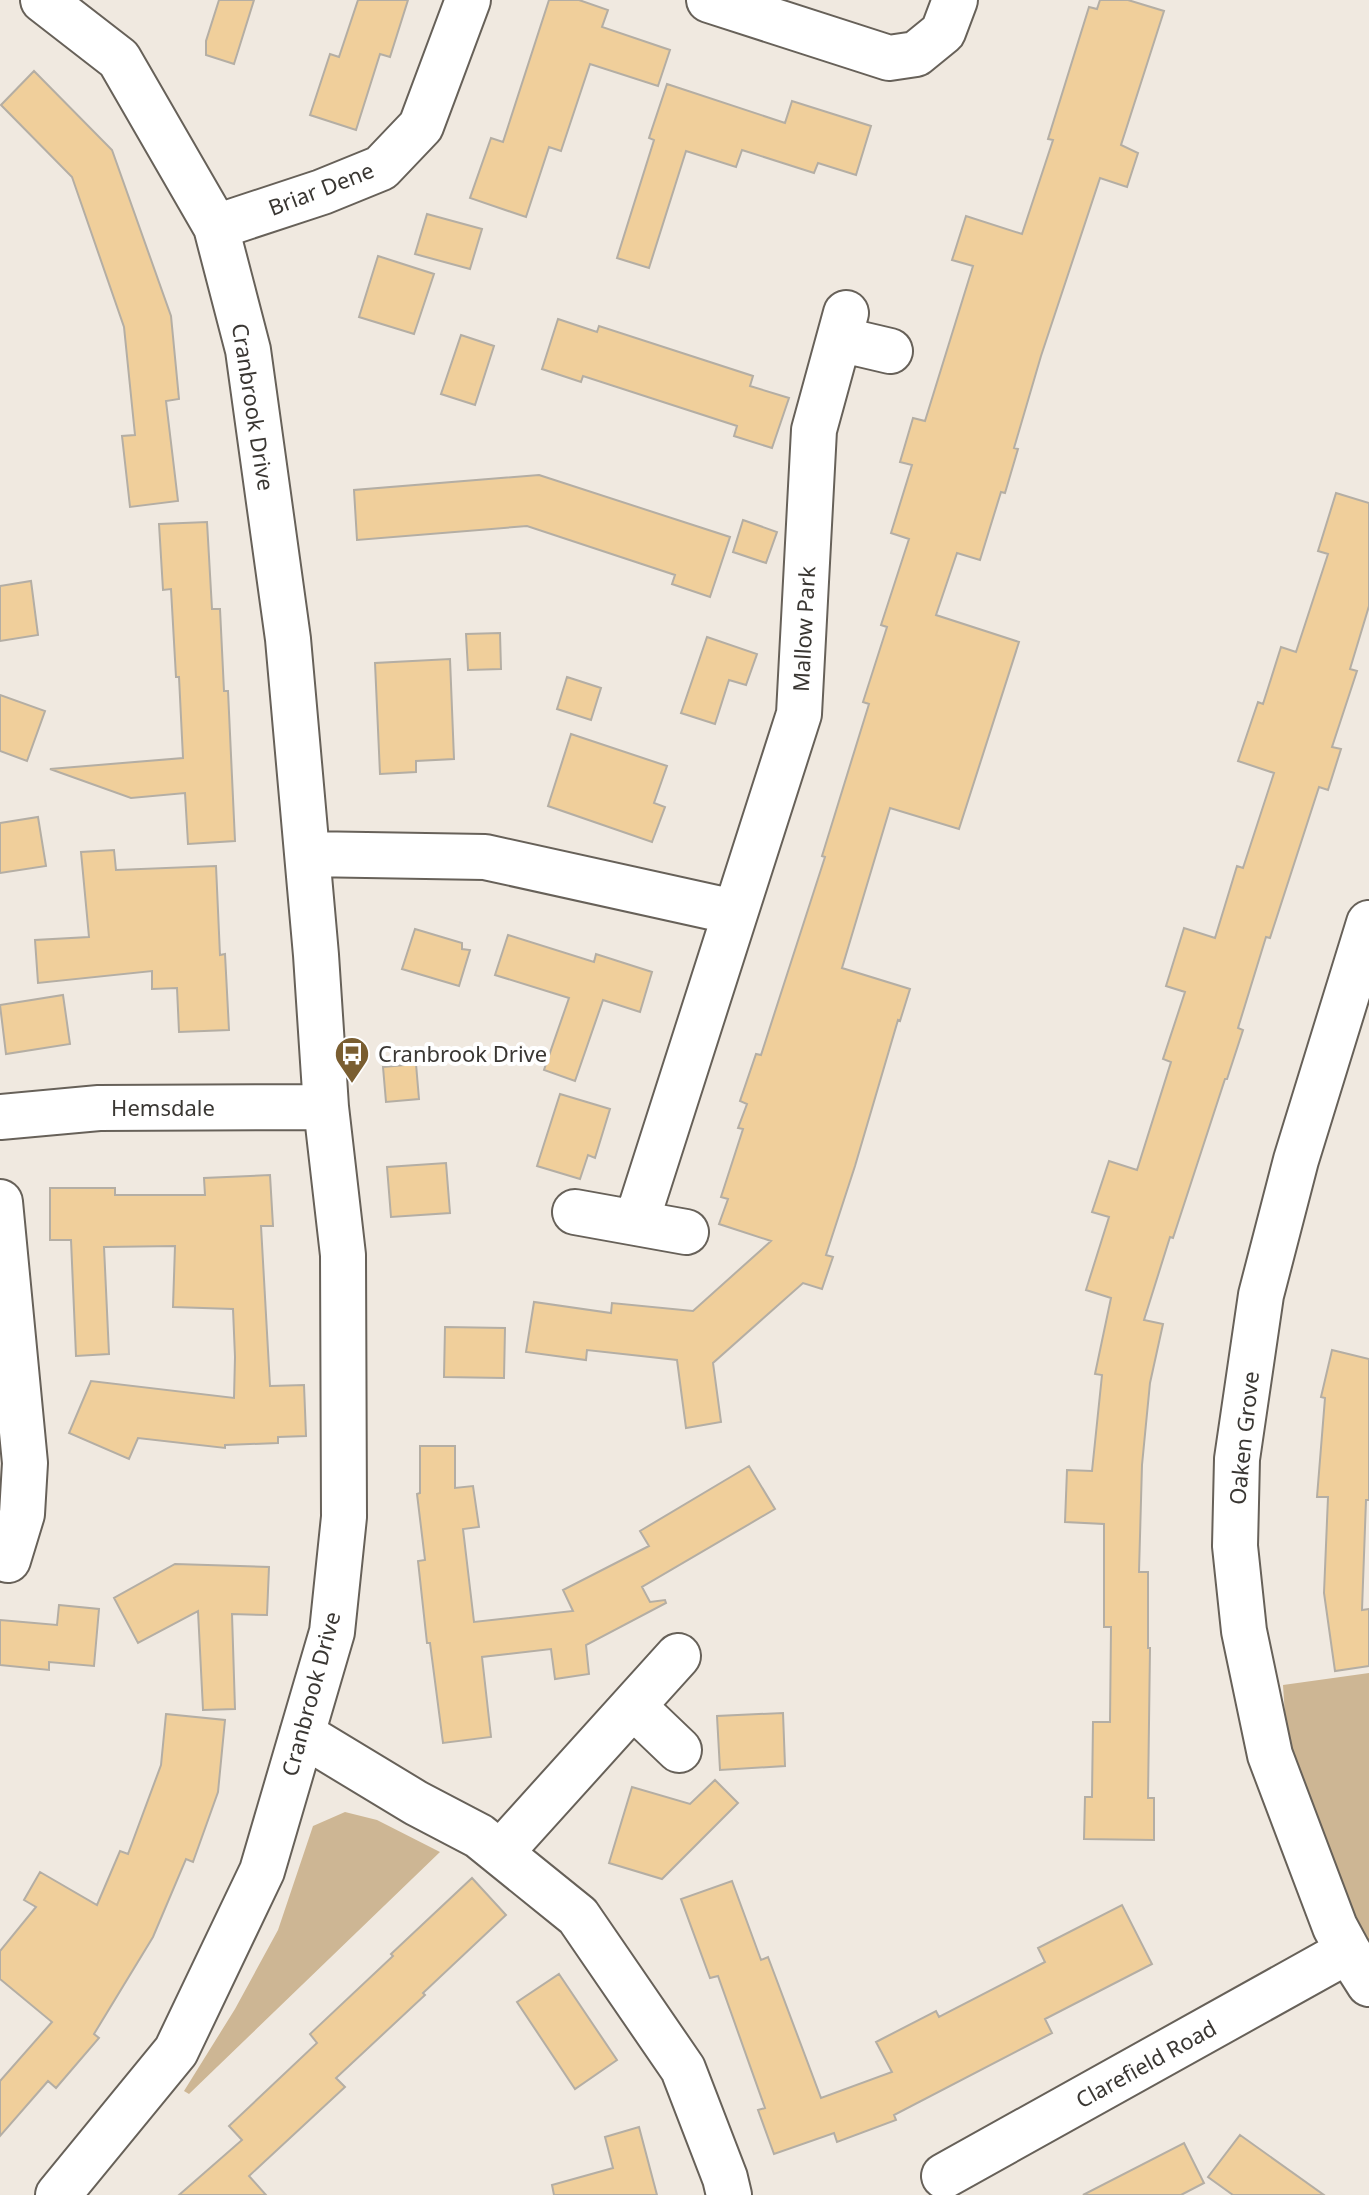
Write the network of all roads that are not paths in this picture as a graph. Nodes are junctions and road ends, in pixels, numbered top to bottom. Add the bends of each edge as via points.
1 (43, 0) edge
2 (468, 0) edge
3 (709, 0) edge
4 (955, 0) edge
5 (216, 227) junction
6 (890, 351) dead end
7 (307, 854) junction
8 (734, 912) junction
9 (1369, 923) edge
10 (326, 1107) junction
11 (0, 1117) edge
12 (0, 1202) edge
13 (575, 1212) dead end
14 (636, 1223) junction
15 (686, 1232) dead end
16 (8, 1560) dead end
17 (678, 1656) dead end
18 (633, 1706) junction
19 (302, 1734) junction
20 (679, 1750) dead end
21 (501, 1852) junction
22 (1358, 1968) edge
23 (944, 2176) dead end
24 (58, 2195) edge
25 (729, 2195) edge

1 - 5 street, Cranbrook Drive via 119,59
2 - 5 street, Briar Dene via 421,126 381,168
3 - 4 street via 889,58 916,54 943,32
5 - 7 street, Cranbrook Drive via 248,350 288,639
6 - 8 street, Mallow Park via 843,326 814,430 799,714
7 - 8 street via 485,857
7 - 10 street, Cranbrook Drive
8 - 14 street, Mallow Park
9 - 22 street, Oaken Grove via 1296,1160 1261,1295 1237,1459 1235,1546 1244,1631 1270,1755 1335,1927
10 - 11 street, Hemsdale via 99,1108
10 - 19 street, Cranbrook Drive via 343,1255 344,1517 332,1632
12 - 16 street via 25,1463 22,1514
13 - 14 street
14 - 15 street
17 - 18 street
18 - 20 street
18 - 21 street
19 - 21 street
19 - 24 street, Cranbrook Drive via 262,1871 176,2051
21 - 25 street via 578,1916 683,2069
22 - 23 street, Clarefield Road

